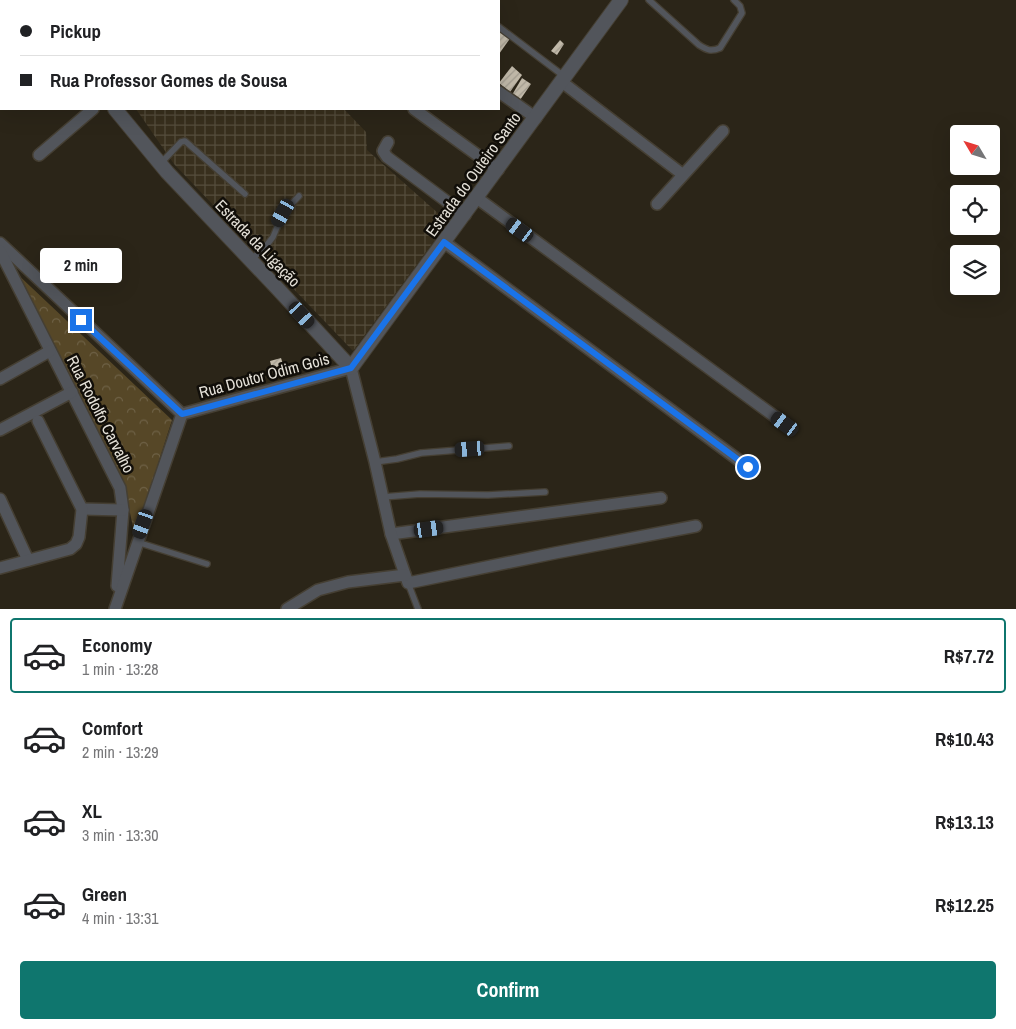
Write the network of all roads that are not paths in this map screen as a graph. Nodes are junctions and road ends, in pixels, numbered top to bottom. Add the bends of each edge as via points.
1 (621, 0) edge
2 (648, 0) edge
3 (734, 0) edge
4 (500, 28) edge
5 (564, 80) junction
6 (500, 93) edge
7 (92, 110) edge
8 (116, 110) edge
9 (415, 110) edge
10 (536, 118) junction
11 (723, 131) dead end
12 (388, 142) dead end
13 (39, 155) dead end
14 (160, 164) junction
15 (498, 170) junction
16 (682, 174) junction
17 (245, 194) dead end
18 (299, 196) dead end
19 (477, 198) junction
20 (657, 204) dead end
21 (465, 215) junction
22 (444, 242) junction
23 (0, 243) edge
24 (0, 251) edge
25 (251, 260) junction
26 (50, 351) junction
27 (351, 368) junction
28 (0, 379) edge
29 (72, 392) junction
30 (182, 414) junction
31 (38, 421) dead end
32 (785, 424) dead end
33 (0, 430) edge
34 (509, 446) dead end
35 (375, 462) junction
36 (748, 467) dead end
37 (546, 492) dead end
38 (382, 497) junction
39 (661, 498) dead end
40 (0, 500) edge
41 (82, 509) junction
42 (123, 510) junction
43 (696, 526) dead end
44 (391, 534) junction
45 (137, 542) junction
46 (28, 560) junction
47 (208, 564) dead end
48 (0, 568) edge
49 (407, 579) junction
50 (115, 607) edge
51 (287, 609) edge
52 (418, 609) edge

1 - 5 street, Estrada do Outeiro Santo
2 - 3 lane via 699,45 714,51 720,48 742,13
4 - 5 lane
5 - 10 street, Estrada do Outeiro Santo
5 - 16 street
6 - 10 street
7 - 13 street
8 - 14 street, Estrada da Ligação
9 - 15 street
10 - 15 street, Estrada do Outeiro Santo
11 - 16 street
12 - 21 street via 383,150 387,157
14 - 17 lane via 184,141
14 - 25 street, Estrada da Ligação
15 - 19 street, Estrada do Outeiro Santo
16 - 20 street
18 - 25 lane via 283,213 266,246
19 - 21 street, Estrada do Outeiro Santo
19 - 32 street
21 - 22 street, Estrada do Outeiro Santo
22 - 27 street, Estrada do Outeiro Santo
22 - 36 street
23 - 30 street
24 - 26 street, Rua Rodolfo Carvalho
25 - 27 street, Estrada da Ligação
26 - 28 street
26 - 29 street, Rua Rodolfo Carvalho
27 - 30 street, Rua Doutor Odim Gois
27 - 35 street, Estrada da Ligação
29 - 33 street
29 - 42 street, Rua Rodolfo Carvalho via 120,488
30 - 45 street, Rua Doutor Odim Gois
31 - 41 street
34 - 35 lane via 421,453
35 - 38 street, Estrada da Ligação
37 - 38 lane
38 - 44 street, Estrada da Ligação
39 - 44 street
40 - 46 street
41 - 42 street
41 - 46 street via 76,544 70,549
42 - 50 street, Rua Rodolfo Carvalho
43 - 49 street
44 - 49 street, Estrada da Ligação
45 - 47 lane
45 - 50 street, Rua Doutor Odim Gois
46 - 48 street
49 - 51 street via 348,582 318,590
49 - 52 lane

